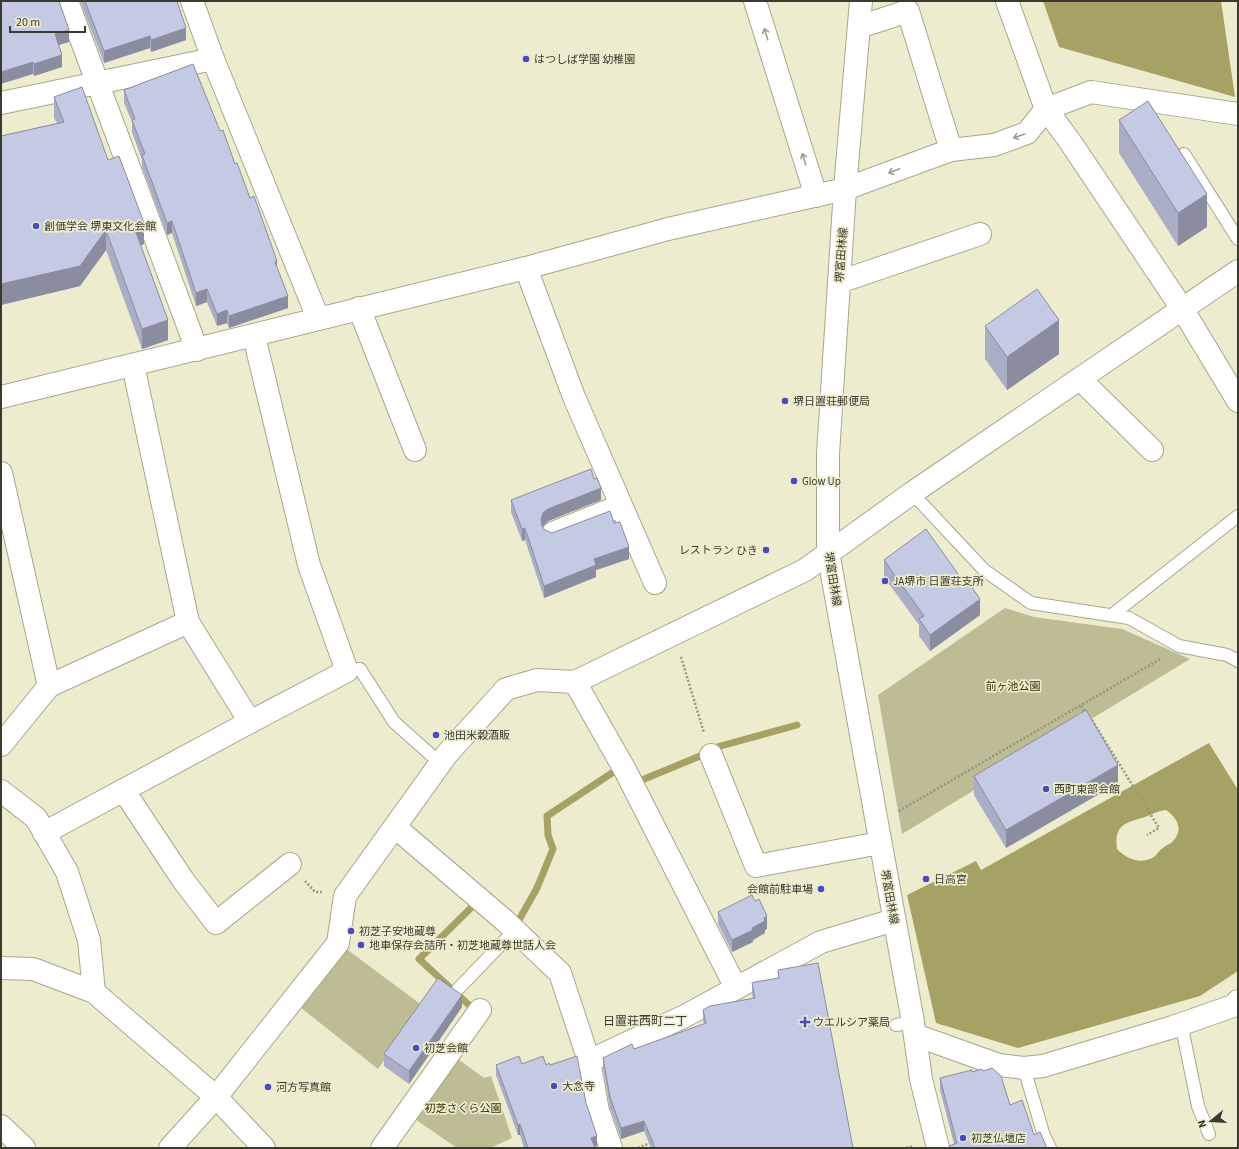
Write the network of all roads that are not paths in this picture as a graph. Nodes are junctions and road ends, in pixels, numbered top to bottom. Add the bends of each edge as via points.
1 (67, 1) edge
2 (192, 1) edge
3 (756, 1) edge
4 (861, 1) edge
5 (1007, 1) edge
6 (859, 27) junction
7 (214, 59) junction
8 (97, 83) junction
9 (1, 103) edge
10 (1046, 109) junction
11 (1238, 114) edge
12 (951, 150) junction
13 (1184, 154) dead end
14 (846, 189) junction
15 (816, 196) junction
16 (980, 234) dead end
17 (1238, 239) edge
18 (526, 268) junction
19 (1238, 271) edge
20 (840, 282) junction
21 (359, 308) junction
22 (1183, 310) junction
23 (318, 318) junction
24 (254, 336) junction
25 (197, 350) junction
26 (132, 365) junction
27 (1080, 379) junction
28 (1, 397) edge
29 (1238, 402) edge
30 (415, 450) dead end
31 (1152, 450) dead end
32 (1, 473) edge
33 (912, 493) junction
34 (620, 506) junction
35 (1238, 516) edge
36 (553, 533) edge
37 (828, 552) junction
38 (655, 583) dead end
39 (1112, 615) junction
40 (188, 622) junction
41 (1238, 661) edge
42 (347, 671) junction
43 (575, 682) junction
44 (50, 686) junction
45 (250, 722) junction
46 (1, 745) edge
47 (711, 755) dead end
48 (440, 763) junction
49 (1, 791) edge
50 (124, 791) junction
51 (395, 827) junction
52 (878, 832) junction
53 (44, 833) junction
54 (290, 864) road end
55 (894, 920) junction
56 (510, 925) junction
57 (1, 968) edge
58 (736, 988) junction
59 (458, 989) dead end
60 (94, 992) junction
61 (1238, 1002) edge
62 (480, 1010) dead end
63 (1181, 1023) junction
64 (908, 1027) junction
65 (589, 1061) junction
66 (1024, 1068) junction
67 (216, 1097) junction
68 (1, 1126) edge
69 (1209, 1134) dead end
70 (24, 1148) edge
71 (170, 1148) edge
72 (264, 1148) edge
73 (382, 1148) edge
74 (611, 1148) edge
75 (938, 1148) edge
76 (1050, 1148) edge

1 - 8 street
2 - 7 street
15 -> 3 street
4 - 6 street, 堺富田林線
5 - 10 street
6 - 12 street via 908,11
6 - 14 street, 堺富田林線
7 - 8 street
7 - 23 street
8 - 9 street
8 - 25 street
10 - 11 street via 1091,92
10 -> 12 street via 1026,133 994,145
10 - 22 street via 1072,143
12 -> 14 street
13 - 17 lane
14 - 15 street
14 - 20 street, 堺富田林線
15 - 18 street via 668,229
16 - 20 street
18 - 21 street
18 - 34 street via 574,397
19 - 22 street
20 - 37 street, 堺富田林線 via 828,454
21 - 23 street
21 - 30 street
22 - 27 street
22 - 29 street
23 - 24 street
24 - 25 street
24 - 42 street via 308,565
25 - 26 street
26 - 28 street
26 - 40 street
27 - 31 street
27 - 33 street
32 - 44 street
33 - 37 street
33 - 39 lane via 984,570 1031,603
34 - 36 street
34 - 38 street
35 - 39 lane
37 - 43 street via 805,570
37 - 52 street, 堺富田林線
39 - 41 lane via 1128,618 1179,646 1227,655
40 - 44 street
40 - 45 street
42 - 45 street
42 - 48 lane via 360,669 394,722
43 - 48 street via 537,680 506,688
43 - 58 street via 627,773
44 - 46 street
45 - 50 street
47 - 52 street via 756,866
48 - 51 street
49 - 53 street via 36,818
50 - 53 street
50 - 54 street via 216,923
51 - 56 street
51 - 67 street via 345,896 338,942
52 - 55 street, 堺富田林線
53 - 60 street via 67,872 89,940
55 - 58 street via 848,938 821,942
55 - 64 street, 堺富田林線
56 - 59 lane
56 - 65 street via 560,973
57 - 60 street via 33,968
58 - 65 street via 685,1016
60 - 67 street
61 - 63 street via 1233,1006
62 - 73 street
63 - 66 street via 1043,1066
63 - 69 lane via 1198,1106
64 - 66 street via 999,1065
64 - 75 street, 堺富田林線
65 - 74 street via 598,1111
66 - 76 lane
67 - 71 street
67 - 72 street
68 - 70 street

